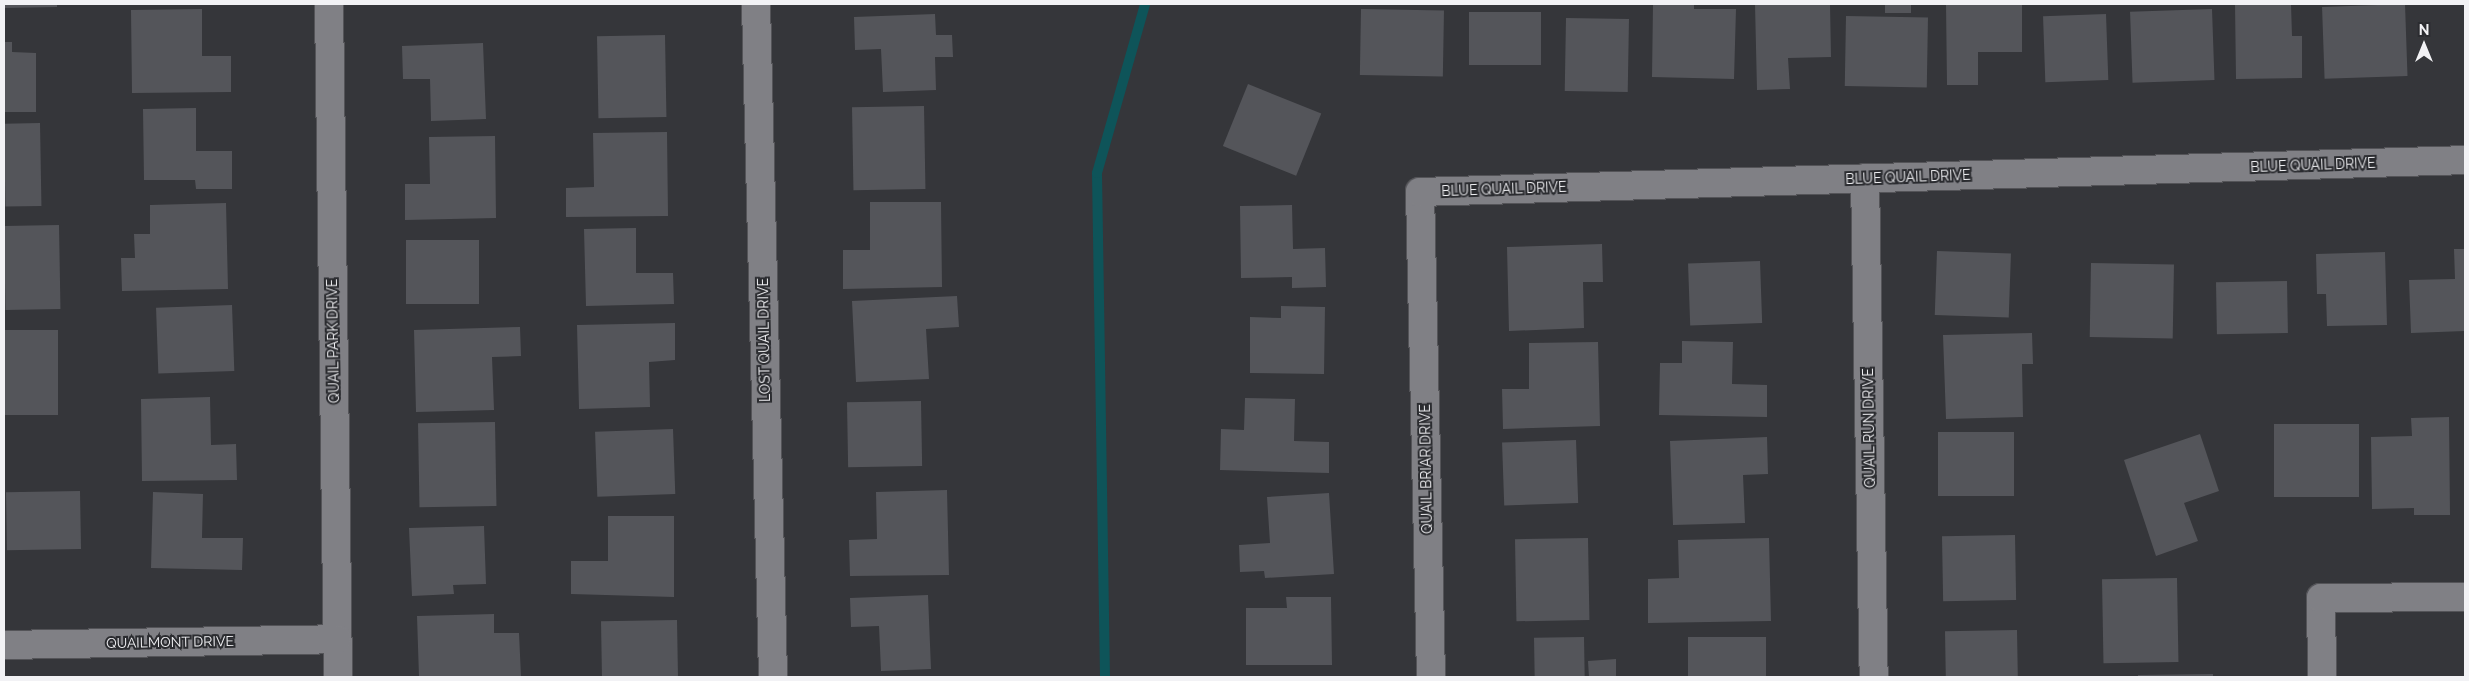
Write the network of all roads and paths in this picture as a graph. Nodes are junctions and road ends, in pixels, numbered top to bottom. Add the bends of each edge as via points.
1 (329, 4) edge
2 (756, 4) edge
3 (2465, 160) edge
4 (1865, 178) junction
5 (1421, 260) joint
6 (2465, 597) edge
7 (337, 639) junction
8 (4, 645) edge
9 (338, 677) edge
10 (773, 677) edge
11 (1431, 677) edge
12 (1874, 677) edge
13 (2322, 677) edge

1 - 7 street, QUAIL PARK DRIVE
2 - 10 street, LOST QUAIL DRIVE
3 - 4 street, BLUE QUAIL DRIVE
4 - 5 street, BLUE QUAIL DRIVE via 1420,192
4 - 12 street, QUAIL RUN DRIVE
5 - 11 street, QUAIL BRIAR DRIVE
6 - 13 street via 2321,598
7 - 8 street, QUAILMONT DRIVE
7 - 9 street, QUAIL PARK DRIVE

